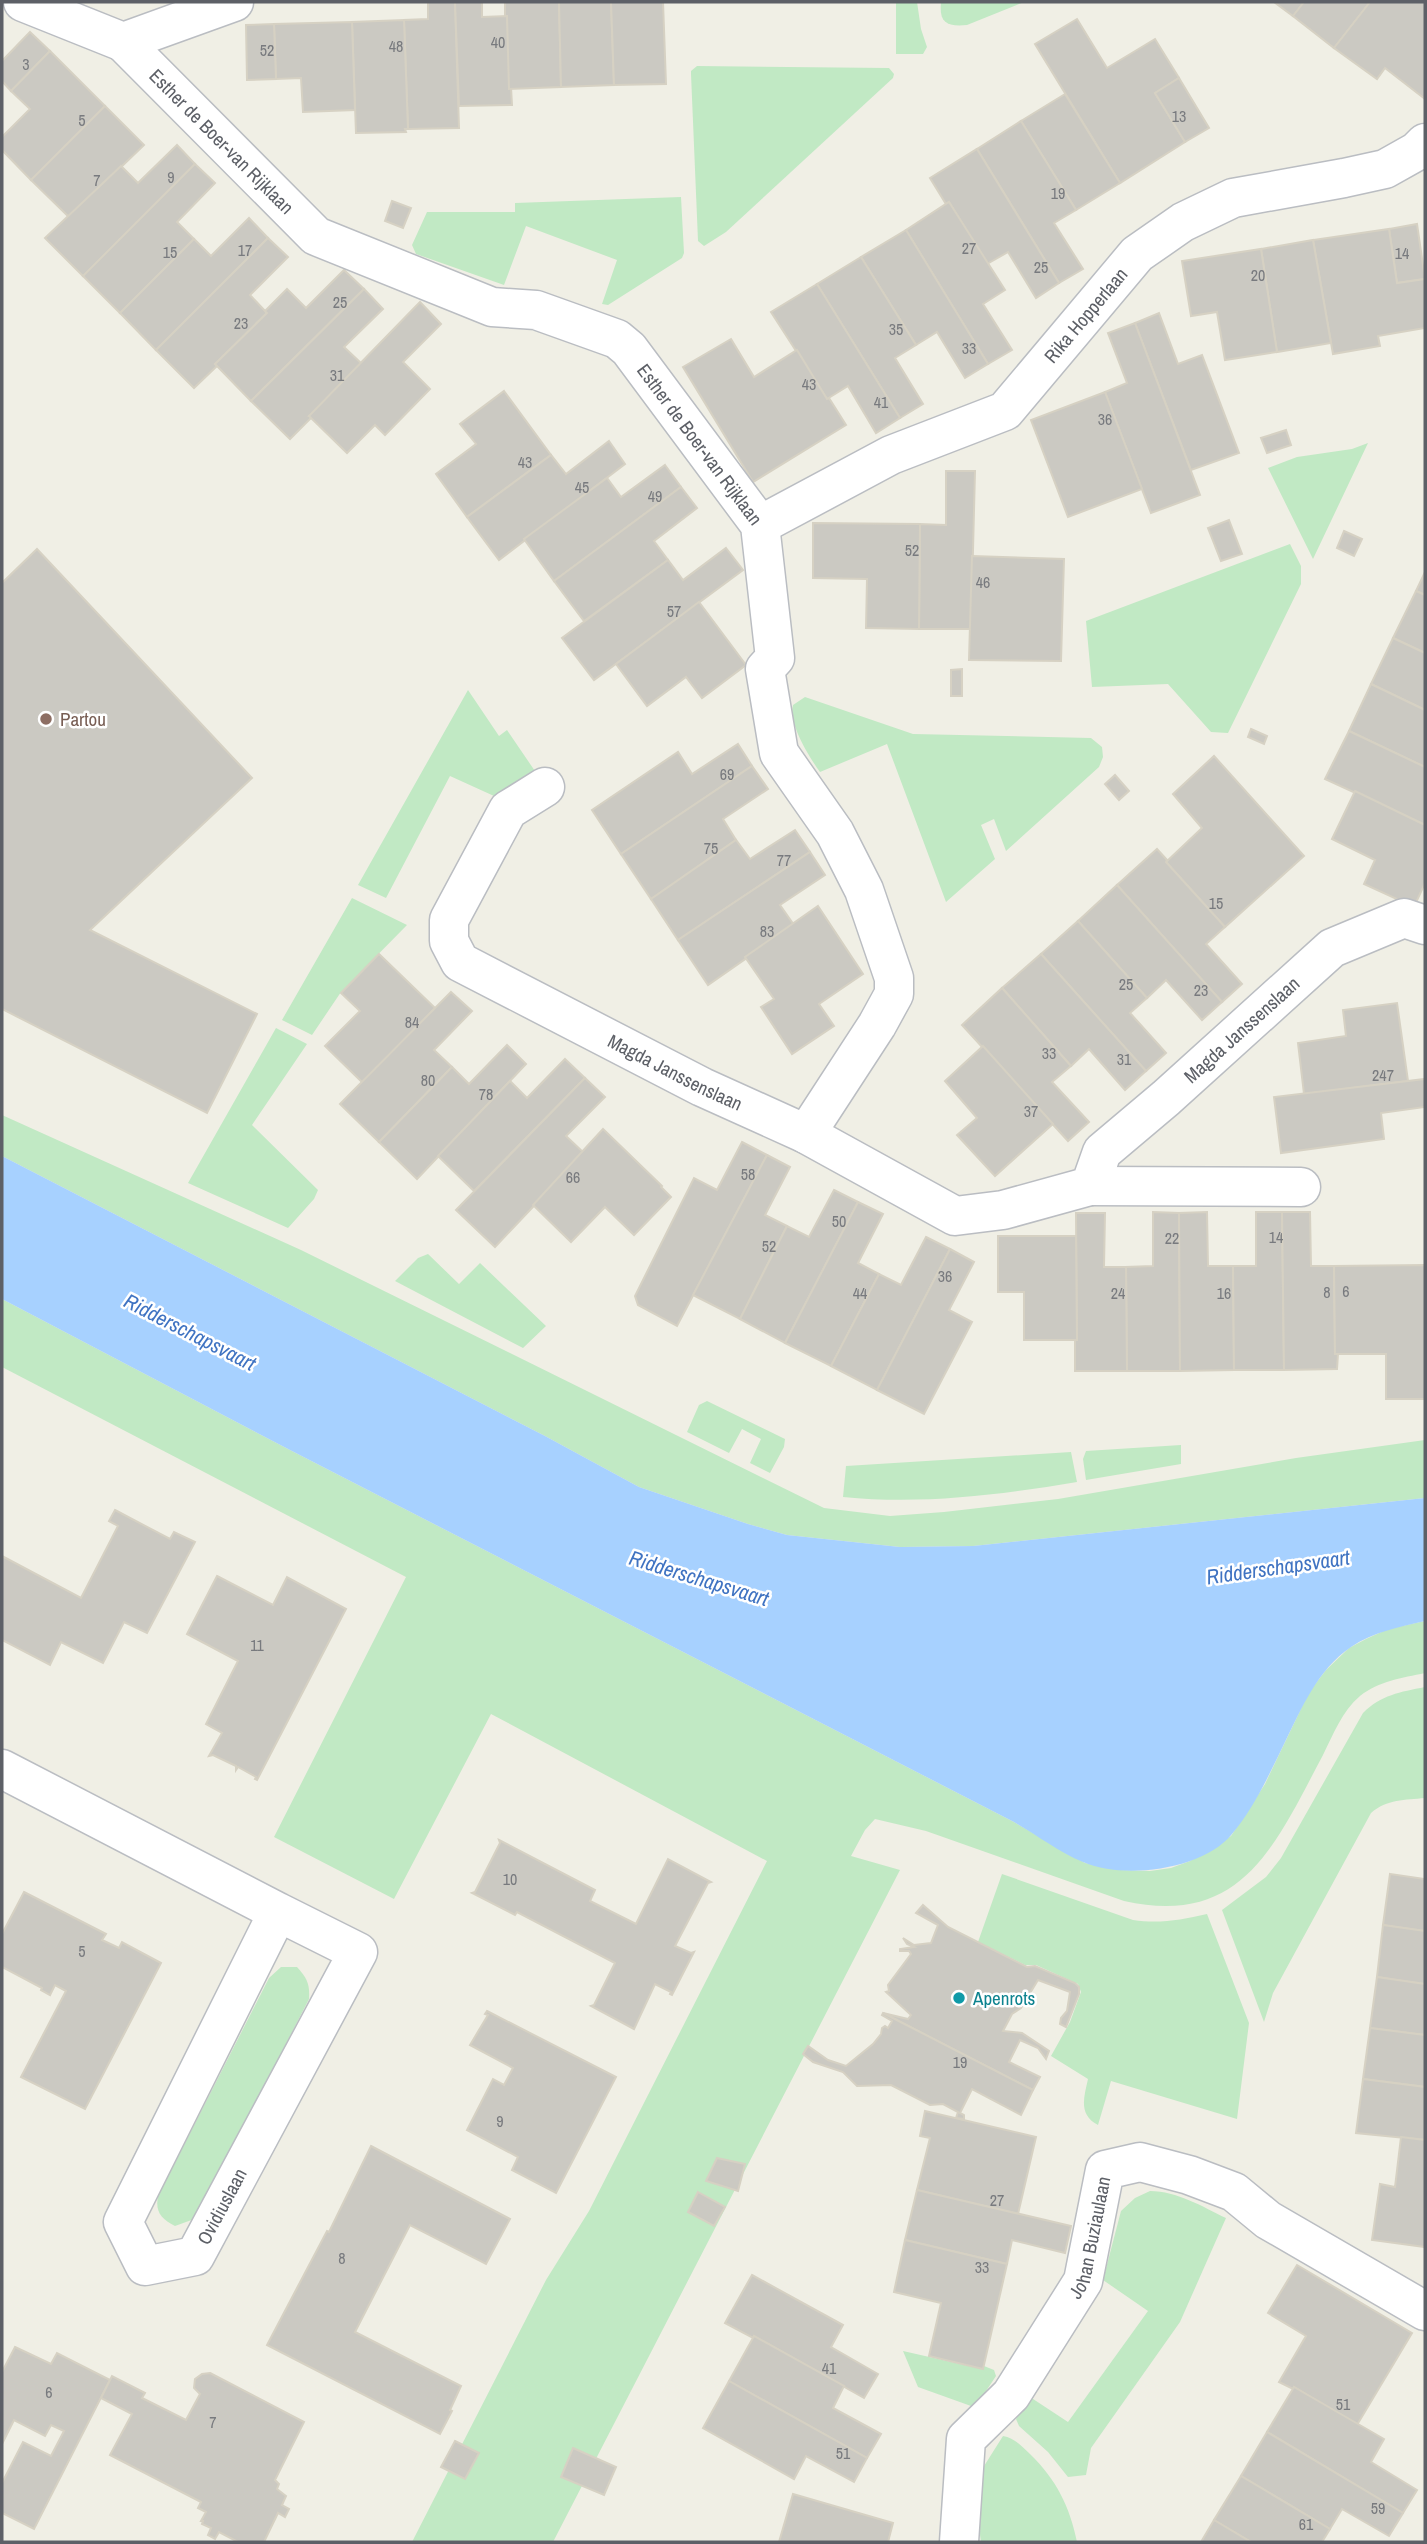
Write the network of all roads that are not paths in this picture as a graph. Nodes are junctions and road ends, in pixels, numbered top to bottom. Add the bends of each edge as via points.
1 (23, 2) edge
2 (234, 2) edge
3 (123, 42) junction
4 (1425, 142) edge
5 (760, 525) junction
6 (545, 787) dead end
7 (1425, 925) edge
8 (806, 1134) junction
9 (1090, 1186) junction
10 (1301, 1187) dead end
11 (2, 1769) edge
12 (278, 1912) junction
13 (1425, 2311) edge
14 (959, 2542) edge

1 - 3 street
2 - 3 street
3 - 5 street, Esther de Boer-van Rijklaan via 316,236 492,307 536,310 617,339
4 - 5 street, Rika Hopperlaan via 1385,169 1233,198 1183,222 1137,254 1005,411 891,455
5 - 8 street, Esther de Boer-van Rijklaan via 775,658 765,669 779,754 835,833 864,890 894,978 894,994 877,1025
6 - 8 street, Magda Janssenslaan via 508,810 449,920 449,941 460,962 702,1087
7 - 9 street, Magda Janssenslaan via 1404,918 1332,948 1102,1152
8 - 9 street, Magda Janssenslaan via 955,1216 1003,1210
9 - 10 street, Magda Janssenslaan
11 - 12 street, Ovidiuslaan
12 - 12 street, Ovidiuslaan via 123,2222 145,2266 195,2256 358,1952
13 - 14 street, Johan Buziaulaan via 1268,2220 1234,2192 1140,2162 1105,2169 1083,2281 1011,2395 965,2439

